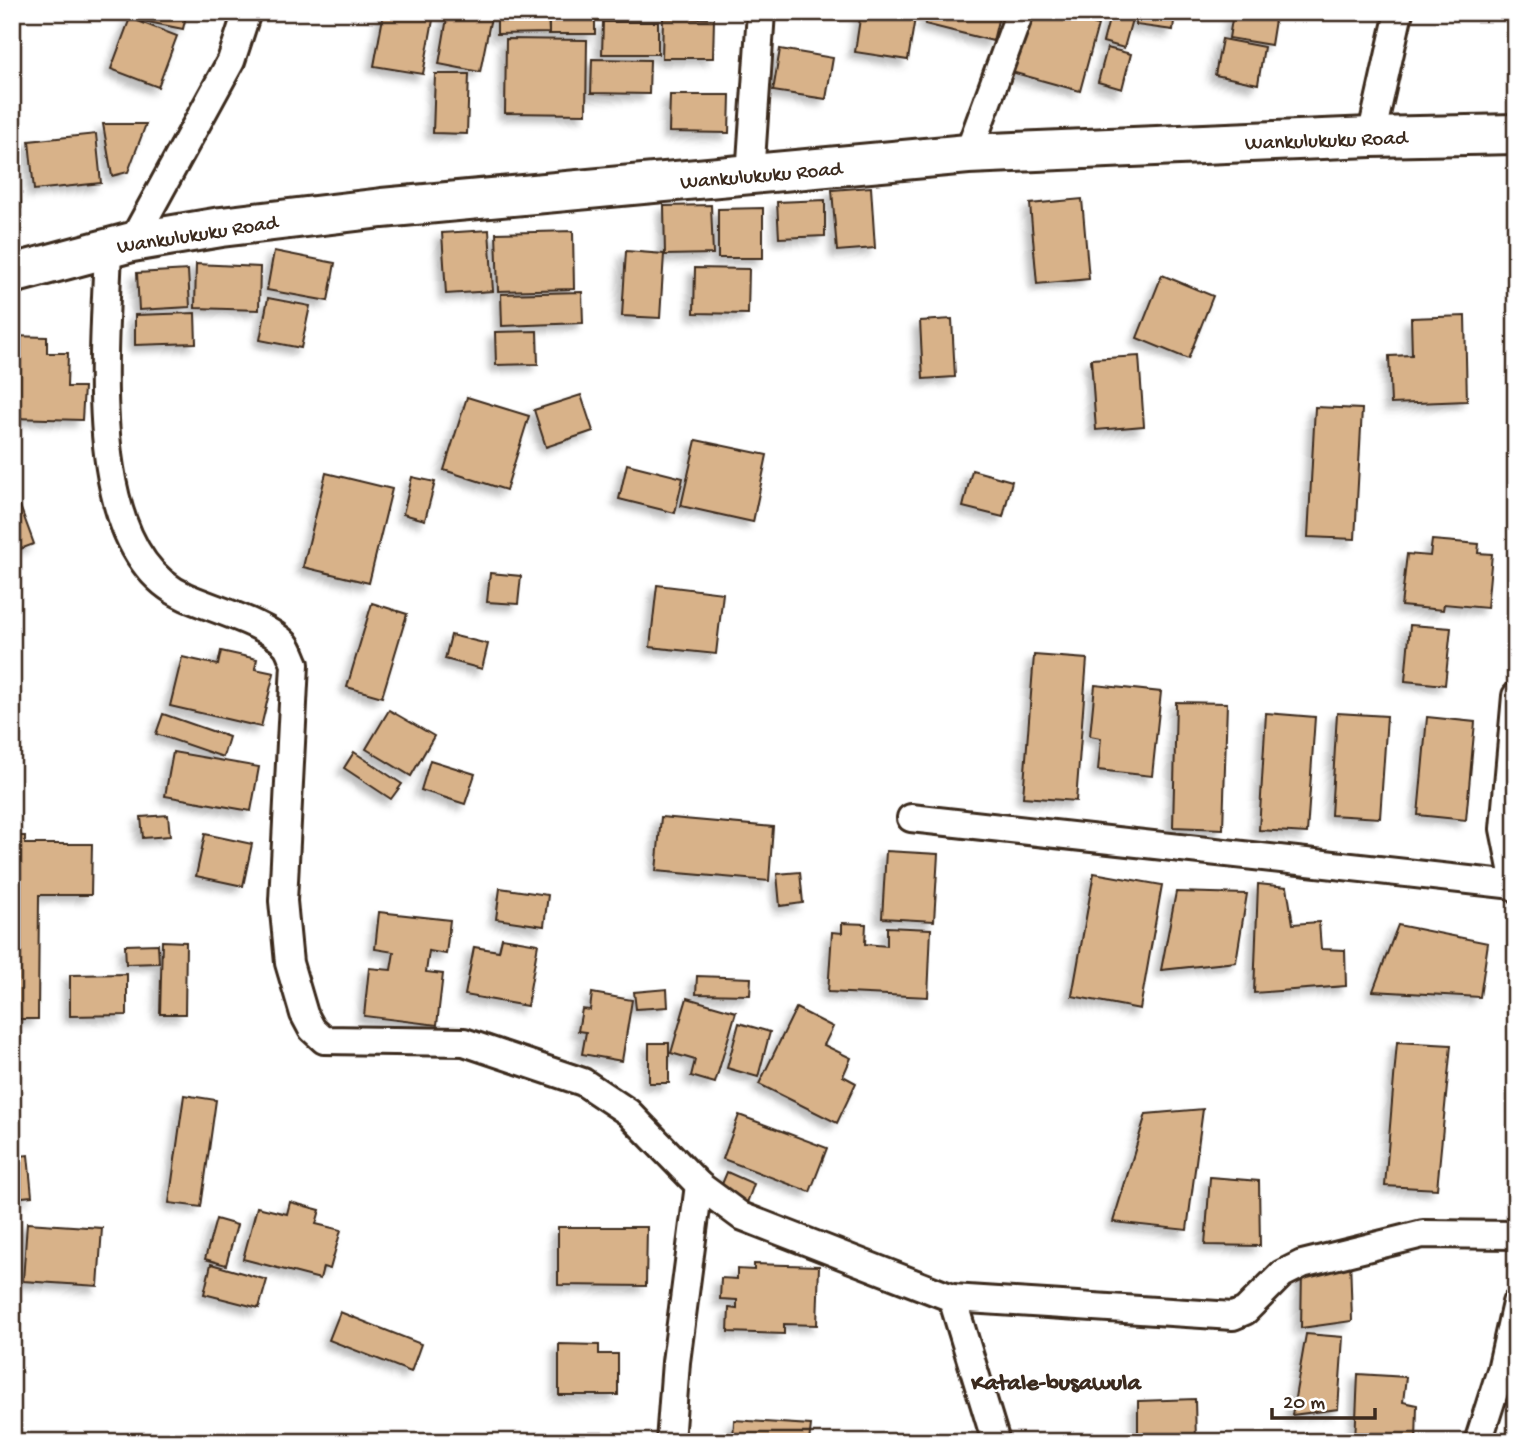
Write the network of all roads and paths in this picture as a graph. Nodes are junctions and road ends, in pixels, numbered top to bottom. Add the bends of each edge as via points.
1 (247, 12) edge
2 (761, 12) edge
3 (1020, 12) edge
4 (1399, 12) edge
5 (1516, 134) edge
6 (1371, 137) junction
7 (968, 154) junction
8 (750, 176) junction
9 (120, 245) junction
10 (12, 274) edge
11 (1516, 696) edge
12 (911, 818) dead end
13 (1515, 886) edge
14 (699, 1185) junction
15 (1516, 1236) edge
16 (952, 1298) junction
17 (1516, 1303) edge
18 (670, 1442) edge
19 (996, 1442) edge
20 (1478, 1442) edge

1 - 9 street via 231,61
2 - 8 street
3 - 7 street
4 - 6 street
5 - 6 main road, Wankulukuku Road
6 - 7 main road, Wankulukuku Road
7 - 8 main road, Wankulukuku Road
8 - 9 main road, Wankulukuku Road via 382,208 221,227
9 - 10 main road, Wankulukuku Road
9 - 14 street via 104,428 116,506 146,565 163,584 271,632 288,646 295,664 283,901 289,963 312,1029 324,1040 464,1042 583,1082 628,1112
11 - 13 street via 1504,830
12 - 13 street
14 - 16 street via 741,1216
14 - 18 street
15 - 16 street via 1423,1234 1302,1264 1282,1274 1245,1311 1233,1316
16 - 19 street
17 - 20 street

